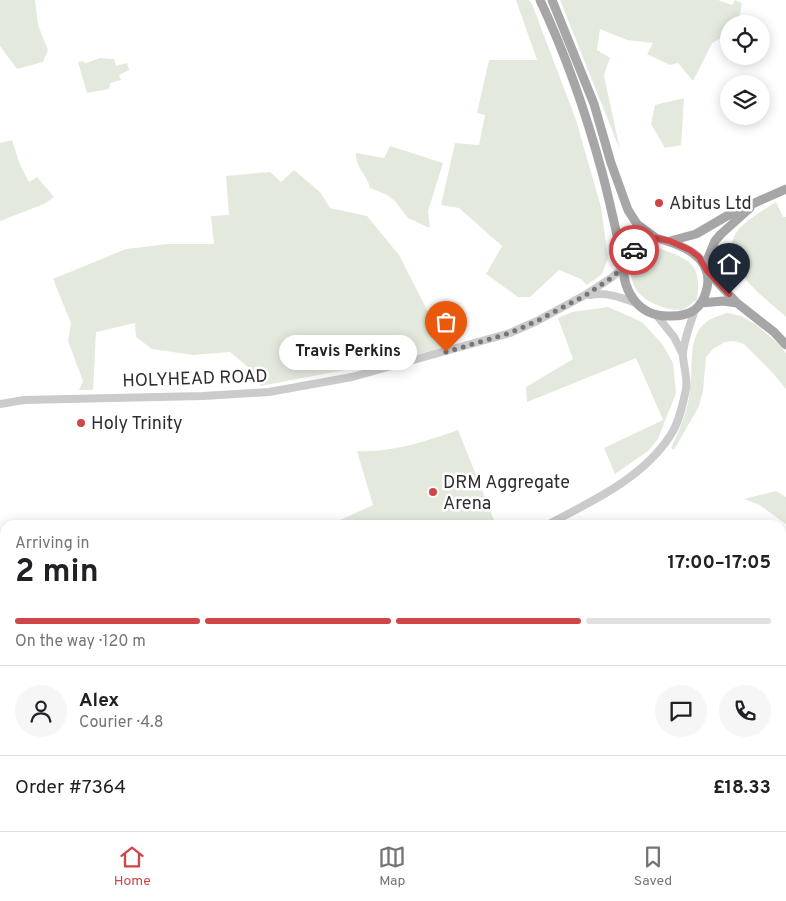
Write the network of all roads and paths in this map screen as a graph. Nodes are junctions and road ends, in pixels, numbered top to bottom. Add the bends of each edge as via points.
1 (540, 0) edge
2 (552, 0) edge
3 (786, 189) edge
4 (757, 202) junction
5 (656, 238) junction
6 (670, 241) junction
7 (623, 265) junction
8 (706, 268) junction
9 (586, 295) junction
10 (636, 303) junction
11 (737, 303) junction
12 (698, 307) junction
13 (658, 317) junction
14 (786, 344) edge
15 (684, 355) junction
16 (0, 404) edge
17 (556, 520) edge

1 - 7 main road via 583,107 603,173
2 - 5 main road via 594,104 625,204 635,222
3 - 4 main road
4 - 6 main road via 696,234
4 - 8 main road via 715,241
5 - 6 main road
5 - 7 main road via 639,246
6 - 8 main road via 690,250
7 - 9 street, HOLYHEAD ROAD via 611,278
7 - 10 main road via 626,286
8 - 11 main road
8 - 12 main road via 708,284
9 - 10 street, HOLYHEAD ROAD via 599,293
9 - 16 street, HOLYHEAD ROAD via 510,333 343,379 269,392 24,400
10 - 13 main road
11 - 12 main road via 723,301
11 - 14 main road
12 - 13 main road via 684,316
12 - 15 street via 687,332
13 - 15 street
15 - 17 street via 686,387 678,419 662,447 651,460 617,486

